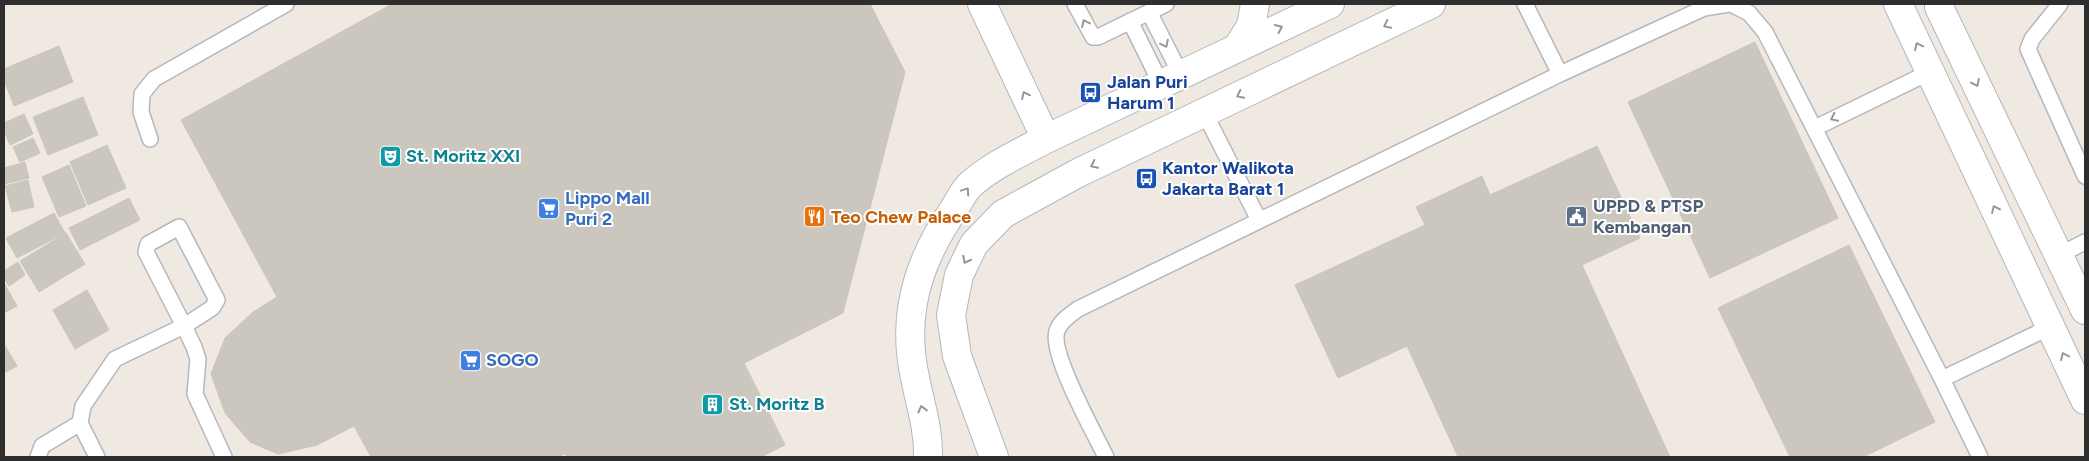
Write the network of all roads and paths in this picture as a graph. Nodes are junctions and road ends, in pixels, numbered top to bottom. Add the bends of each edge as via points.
1 (286, 4) edge
2 (982, 4) edge
3 (1075, 4) edge
4 (1166, 4) edge
5 (1255, 4) edge
6 (1330, 4) edge
7 (1431, 4) edge
8 (1525, 4) edge
9 (1730, 4) edge
10 (1898, 4) edge
11 (2060, 4) edge
12 (1941, 5) edge
13 (1149, 12) junction
14 (1130, 21) junction
15 (1237, 48) junction
16 (1560, 74) junction
17 (1921, 77) junction
18 (1171, 80) junction
19 (1208, 118) junction
20 (1815, 128) junction
21 (150, 139) dead end
22 (1046, 139) junction
23 (2085, 176) edge
24 (1259, 220) junction
25 (2085, 242) edge
26 (2059, 255) junction
27 (2078, 276) edge
28 (2085, 310) edge
29 (184, 326) junction
30 (2043, 330) junction
31 (1942, 380) junction
32 (2085, 400) edge
33 (80, 423) junction
34 (38, 457) edge
35 (97, 457) edge
36 (224, 457) edge
37 (928, 457) edge
38 (994, 457) edge
39 (1106, 457) edge
40 (1980, 457) edge

1 - 21 lane via 154,79 142,94 141,112
22 -> 2 street
14 -> 3 lane via 1098,37 1092,36
4 - 13 lane
5 - 15 street via 1252,26
15 -> 6 street
7 -> 19 street
8 - 16 lane
9 - 16 lane via 1704,8
9 - 20 lane via 1749,13 1765,32
17 -> 10 street
11 - 23 lane via 2032,39 2028,49
12 -> 26 street
13 - 14 lane
13 -> 18 lane
14 - 18 lane
15 - 18 street
16 - 24 lane
17 -> 20 lane
30 -> 17 street
18 - 22 street
19 - 24 lane
19 -> 38 street via 1078,173 1003,214 974,244 959,275 951,315 957,356
20 - 31 lane
37 -> 22 street via 929,436 911,353 910,320 915,288 930,251 970,185 1014,155
24 - 39 lane via 1078,309 1064,320 1056,332 1061,363
25 - 26 lane
26 - 27 street
27 - 28 street
29 - 29 lane via 212,308 217,300 179,227 148,244 146,252
29 - 33 lane via 116,359 83,406
29 - 36 lane via 198,359 195,394
30 - 31 lane
32 -> 30 street
31 - 40 lane
33 - 34 lane via 42,446
33 - 35 lane

